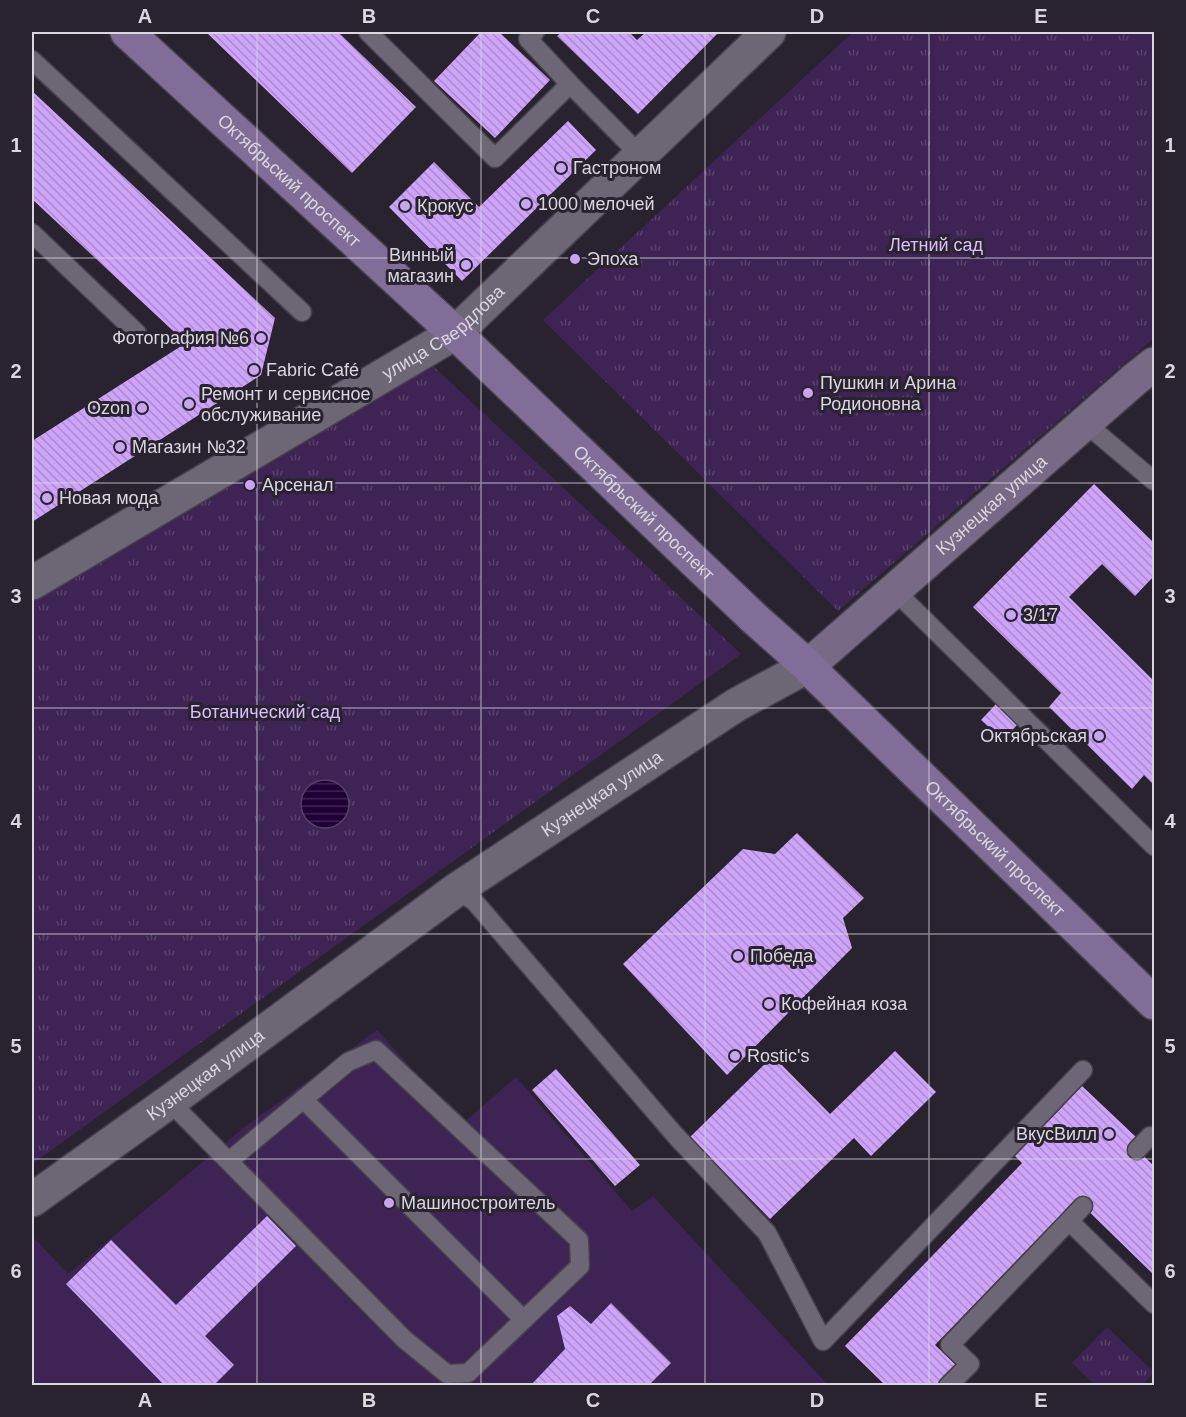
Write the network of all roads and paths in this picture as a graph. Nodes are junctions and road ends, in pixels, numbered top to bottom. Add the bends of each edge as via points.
1 (127, 32) edge
2 (368, 32) edge
3 (535, 32) edge
4 (769, 32) edge
5 (32, 60) edge
6 (570, 84) junction
7 (640, 155) junction
8 (32, 233) edge
9 (302, 312) dead end
10 (137, 333) dead end
11 (455, 333) junction
12 (1155, 363) edge
13 (1085, 423) junction
14 (1155, 481) edge
15 (32, 583) edge
16 (894, 590) junction
17 (808, 666) junction
18 (1155, 846) edge
19 (456, 890) junction
20 (1155, 1003) edge
21 (1083, 1070) dead end
22 (303, 1099) junction
23 (169, 1101) junction
24 (1150, 1136) dead end
25 (1137, 1150) dead end
26 (229, 1161) junction
27 (32, 1200) edge
28 (1083, 1206) dead end
29 (1069, 1221) junction
30 (1155, 1304) edge
31 (524, 1320) junction
32 (948, 1386) edge

1 - 11 main road, Октябрьский проспект
2 - 6 lane via 495,158
3 - 6 lane via 528,39
4 - 7 street, улица Свердлова
5 - 9 lane
6 - 7 lane
7 - 11 street, улица Свердлова
8 - 10 lane
11 - 15 street, улица Свердлова
11 - 17 main road, Октябрьский проспект
12 - 13 street, Кузнецкая улица
13 - 14 lane
13 - 16 street, Кузнецкая улица
16 - 17 street, Кузнецкая улица
16 - 18 lane
17 - 19 street, Кузнецкая улица via 736,705
17 - 20 main road, Октябрьский проспект
19 - 21 lane via 474,901 675,1135 767,1233 823,1341
19 - 23 street, Кузнецкая улица
22 - 26 lane
22 - 31 lane
22 - 31 lane via 348,1062 376,1050 579,1240 580,1266
23 - 26 lane
23 - 27 street, Кузнецкая улица
24 - 25 lane
26 - 31 lane via 404,1339 447,1374 468,1373
28 - 29 lane
29 - 30 lane
29 - 32 lane via 951,1345 970,1364

